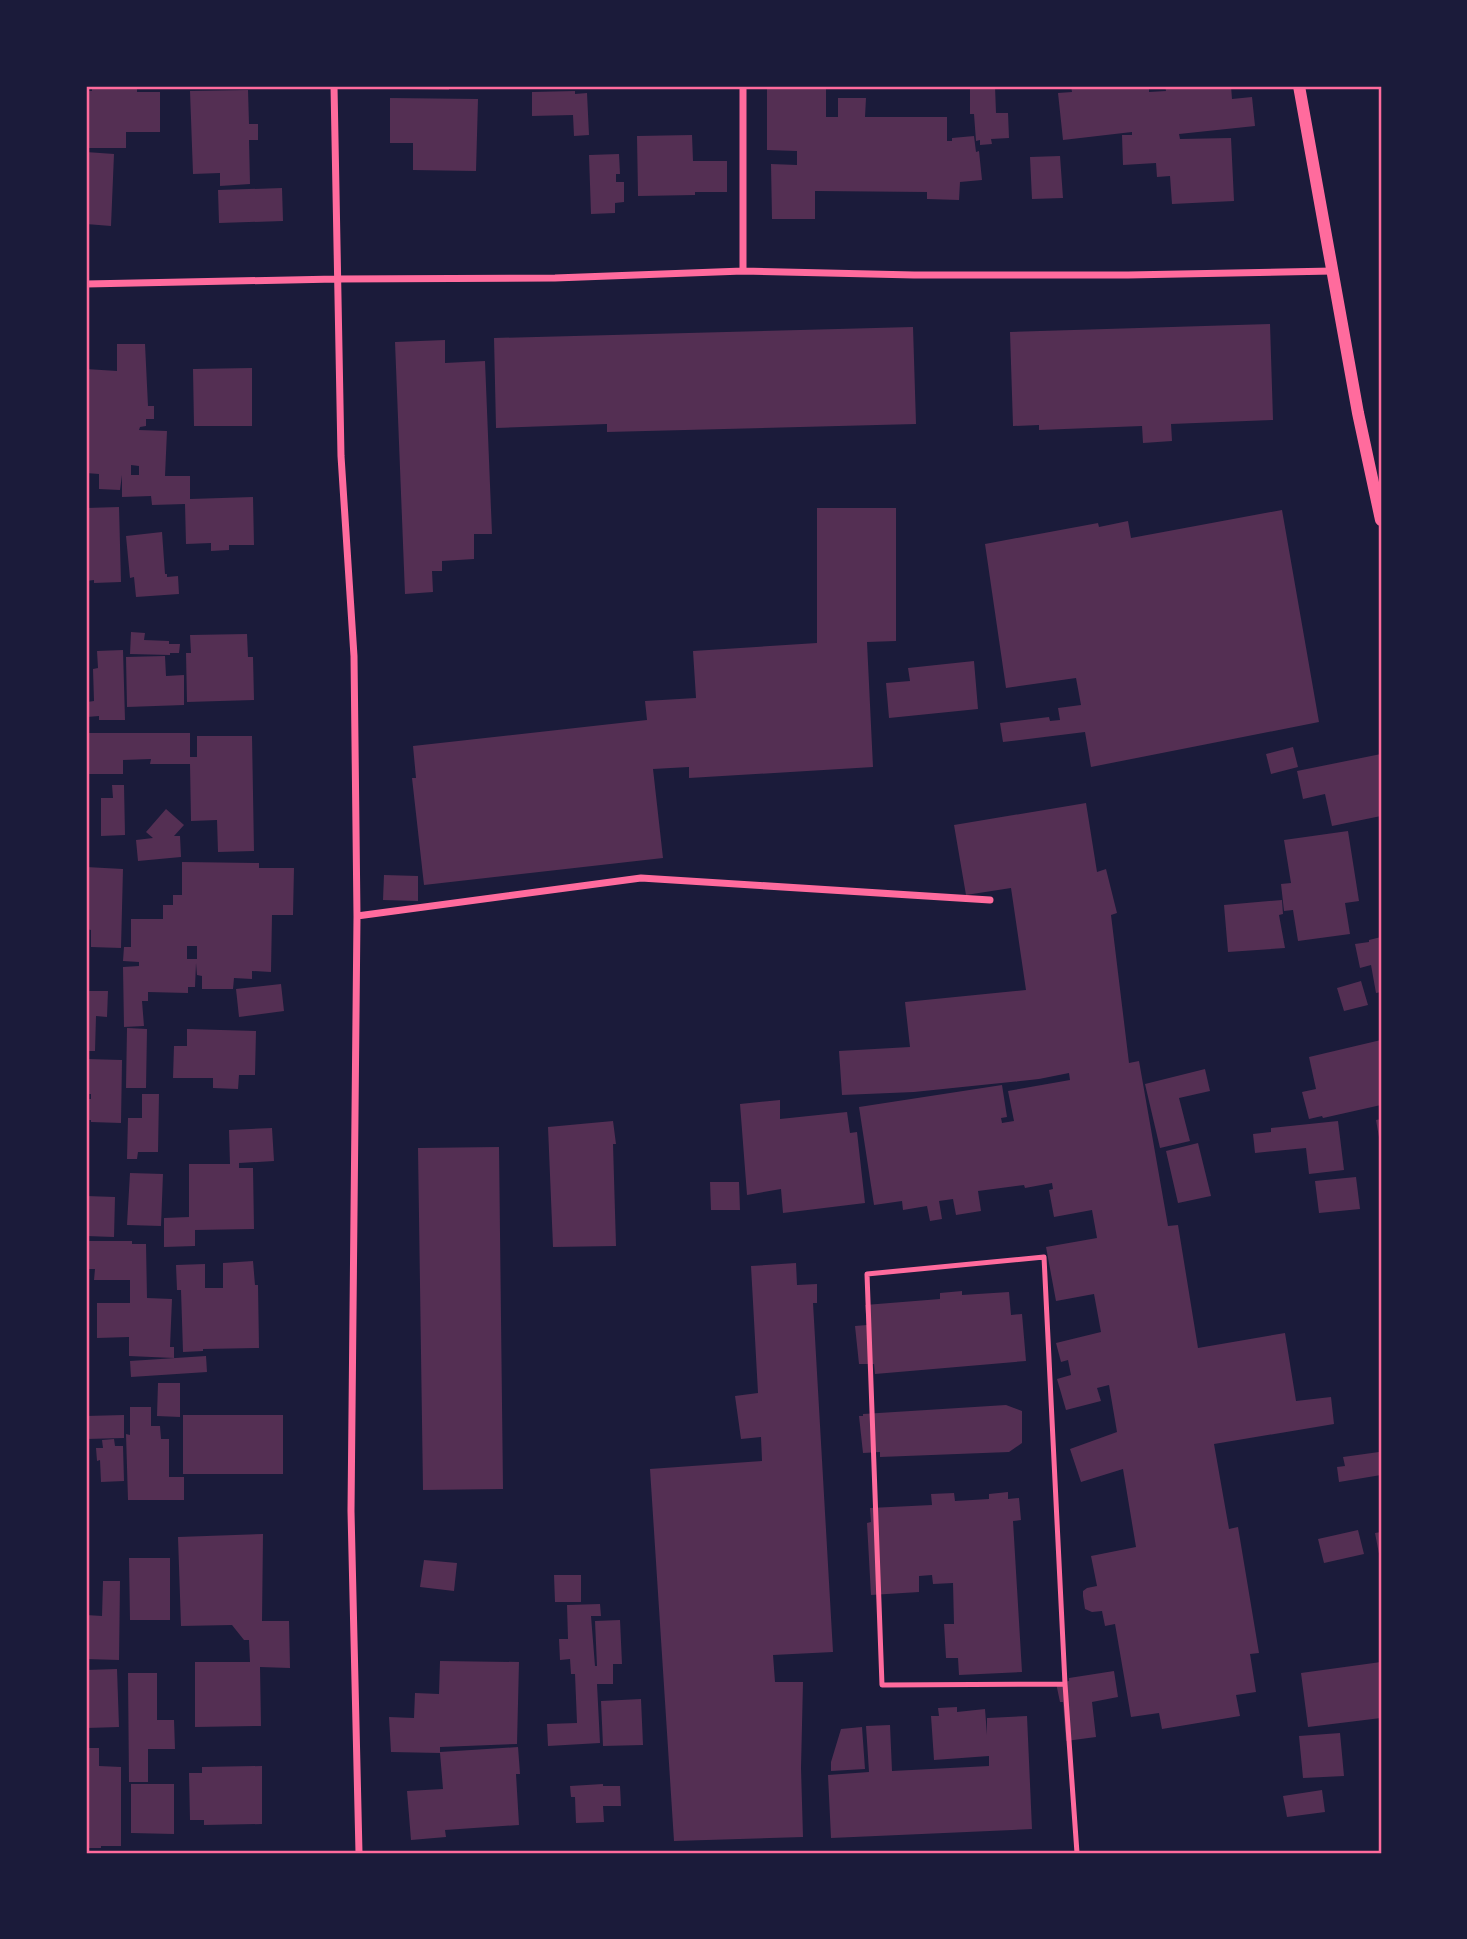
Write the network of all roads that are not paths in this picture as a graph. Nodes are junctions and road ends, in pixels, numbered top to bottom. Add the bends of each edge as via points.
1 (334, 86) edge
2 (743, 86) edge
3 (1299, 86) edge
4 (743, 271) junction
5 (1333, 271) junction
6 (336, 279) junction
7 (86, 285) edge
8 (1381, 520) edge
9 (990, 900) dead end
10 (357, 916) junction
11 (1065, 1684) junction
12 (359, 1853) edge
13 (1077, 1853) edge

1 - 6 street
2 - 4 street
3 - 5 street
4 - 5 street via 914,275
4 - 6 street
5 - 8 street
6 - 7 street
6 - 10 street via 354,656
9 - 10 street via 641,878
10 - 12 street via 351,1511
11 - 11 lane via 882,1685 867,1274 1044,1257
11 - 13 lane

